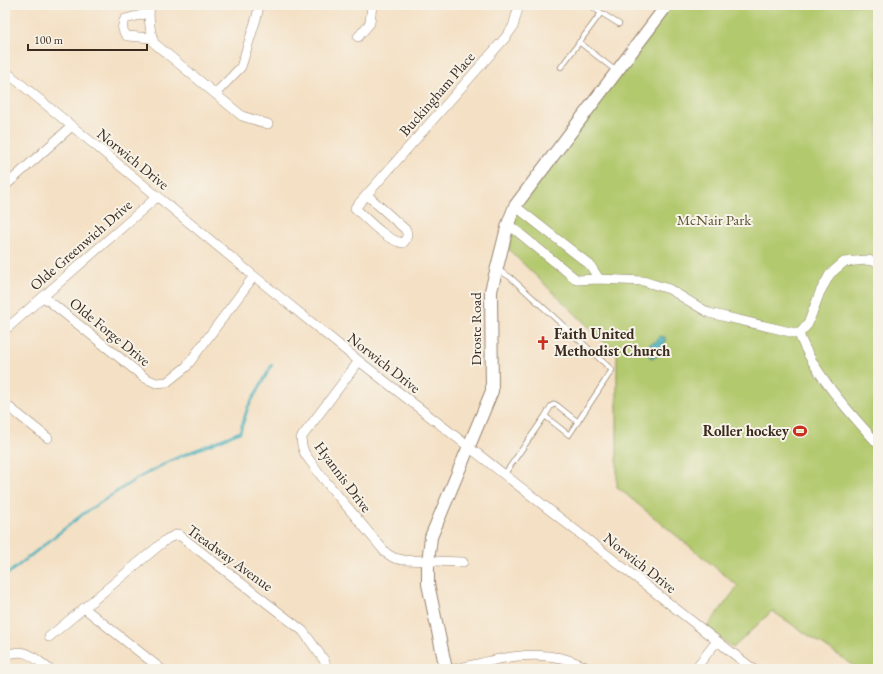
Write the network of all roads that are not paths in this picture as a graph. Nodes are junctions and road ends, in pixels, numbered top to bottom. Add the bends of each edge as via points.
1 (259, 5) edge
2 (372, 5) edge
3 (519, 5) edge
4 (597, 5) edge
5 (667, 5) edge
6 (149, 9) edge
7 (601, 13) junction
8 (619, 24) dead end
9 (358, 37) dead end
10 (152, 38) junction
11 (580, 42) junction
12 (561, 67) dead end
13 (5, 71) edge
14 (617, 72) junction
15 (216, 93) junction
16 (268, 124) dead end
17 (72, 126) junction
18 (5, 186) edge
19 (367, 195) junction
20 (158, 196) junction
21 (515, 206) junction
22 (508, 224) junction
23 (878, 262) edge
24 (497, 269) junction
25 (254, 276) junction
26 (599, 279) junction
27 (44, 297) junction
28 (5, 330) edge
29 (799, 334) junction
30 (359, 361) junction
31 (5, 404) edge
32 (545, 416) junction
33 (578, 422) junction
34 (48, 438) dead end
35 (878, 444) edge
36 (468, 447) junction
37 (504, 475) junction
38 (428, 562) junction
39 (463, 562) dead end
40 (84, 608) junction
41 (49, 637) dead end
42 (718, 641) junction
43 (5, 656) edge
44 (49, 669) edge
45 (162, 669) edge
46 (327, 669) edge
47 (446, 669) edge
48 (455, 669) edge
49 (590, 669) edge
50 (695, 669) edge
51 (753, 669) edge

1 - 15 street via 241,67
2 - 9 street via 370,23
3 - 19 street, Buckingham Place via 513,27 505,38
4 - 7 lane via 595,9
5 - 14 street, Droste Road
6 - 10 street
6 - 10 street via 125,19 122,27 127,36
7 - 8 lane
7 - 11 lane
10 - 15 street via 154,43
11 - 12 lane
11 - 14 lane
13 - 17 street, Norwich Drive
14 - 21 street, Droste Road
15 - 16 street via 242,116
17 - 18 street
17 - 20 street, Norwich Drive
19 - 19 street, Buckingham Place via 355,208 387,236 403,243 408,234 406,230
20 - 25 street, Norwich Drive
20 - 27 street, Olde Greenwich Drive
21 - 22 street, Droste Road
21 - 26 street via 590,265
22 - 24 street, Droste Road
22 - 26 street via 577,280
23 - 29 street via 844,262 830,274 808,324
24 - 33 lane via 510,277 612,370
24 - 36 street, Droste Road via 491,291 492,391
25 - 27 street, Olde Forge Drive via 186,367 167,382 156,383 145,378
25 - 30 street, Norwich Drive
26 - 29 street via 643,281 669,289 709,313
27 - 28 street, Olde Greenwich Drive
29 - 35 street via 804,348 839,400
30 - 36 street, Norwich Drive
30 - 38 street, Hyannis Drive via 301,438 302,446 322,477 386,553 403,560
31 - 34 street
32 - 33 lane via 555,404
32 - 33 lane via 570,435
32 - 37 lane
36 - 37 street, Norwich Drive
36 - 38 street, Droste Road via 431,537
37 - 42 street, Norwich Drive
38 - 39 street, Hyannis Drive
38 - 47 street, Droste Road via 428,584
40 - 41 street, Treadway Avenue
40 - 45 street
40 - 46 street, Treadway Avenue via 167,539 178,534 303,631 324,660
42 - 50 street
42 - 51 street, Norwich Drive
43 - 44 street via 13,652 27,653
48 - 49 street via 512,656 537,655 563,658

